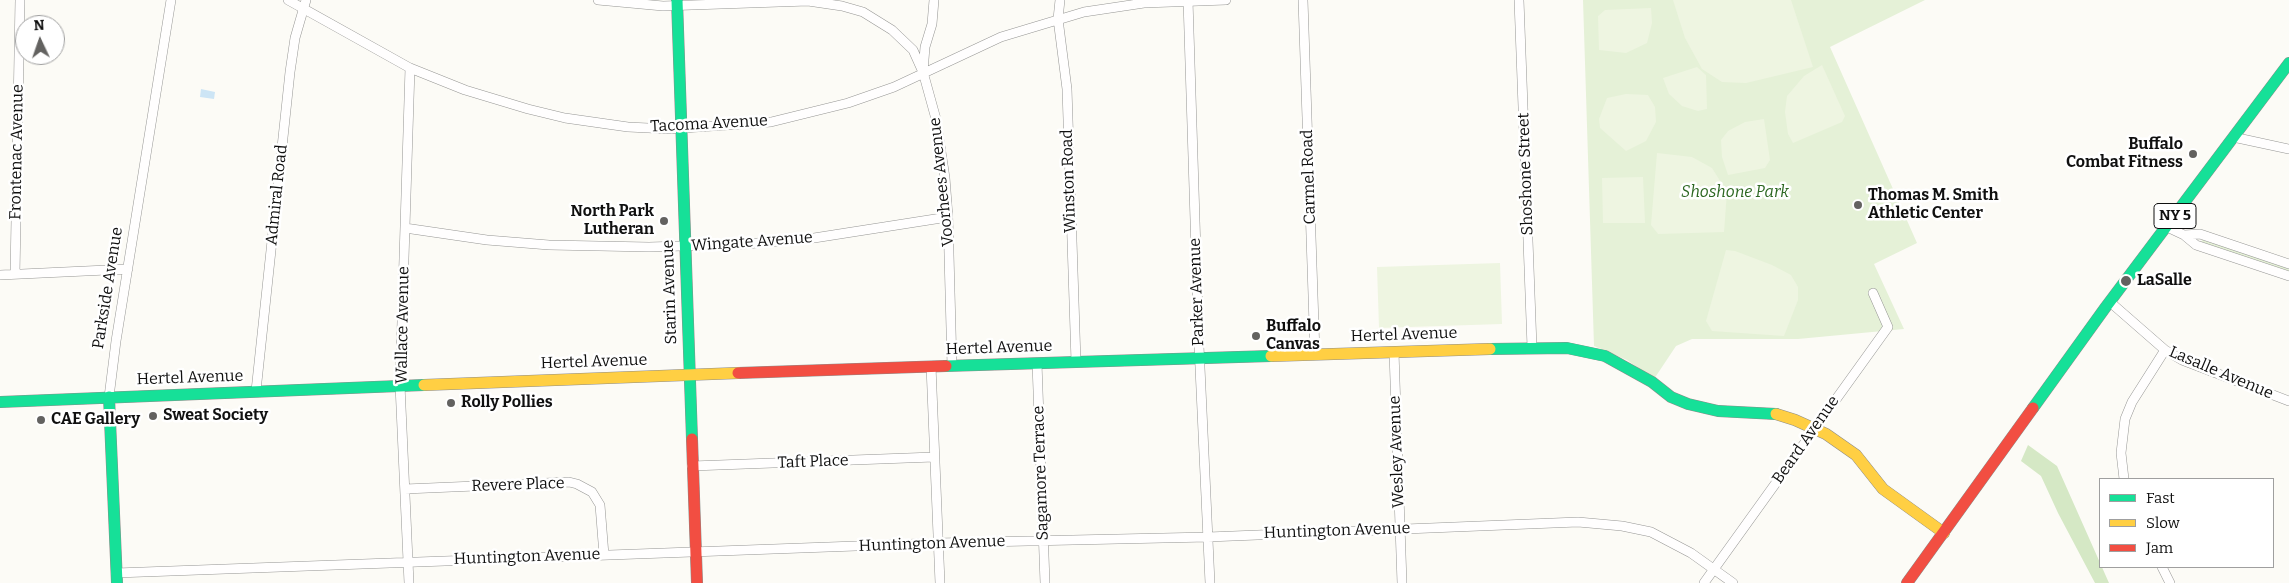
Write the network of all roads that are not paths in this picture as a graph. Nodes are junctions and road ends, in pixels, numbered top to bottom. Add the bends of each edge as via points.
1 (20, 0) edge
2 (171, 0) edge
3 (288, 0) edge
4 (598, 0) edge
5 (934, 0) edge
6 (1060, 0) edge
7 (1226, 0) edge
8 (1304, 0) edge
9 (1520, 0) edge
10 (808, 1) edge
11 (1188, 1) edge
12 (677, 3) edge
13 (305, 4) edge
14 (1058, 20) junction
15 (2289, 63) edge
16 (410, 68) junction
17 (924, 72) junction
18 (680, 129) junction
19 (2232, 137) junction
20 (2289, 149) edge
21 (948, 217) junction
22 (2167, 227) junction
23 (405, 228) junction
24 (2184, 235) junction
25 (684, 246) junction
26 (2289, 264) edge
27 (128, 269) junction
28 (15, 274) junction
29 (0, 275) edge
30 (2289, 276) edge
31 (1872, 293) dead end
32 (2110, 302) junction
33 (1532, 347) junction
34 (2165, 350) junction
35 (1394, 352) junction
36 (1315, 354) junction
37 (1200, 358) junction
38 (1076, 362) junction
39 (1037, 363) junction
40 (931, 366) junction
41 (952, 366) junction
42 (689, 375) junction
43 (400, 385) junction
44 (256, 391) junction
45 (109, 397) junction
46 (2289, 401) edge
47 (0, 402) edge
48 (1815, 428) junction
49 (934, 457) junction
50 (692, 466) junction
51 (2124, 478) edge
52 (405, 489) junction
53 (1400, 528) junction
54 (1944, 533) junction
55 (1208, 537) junction
56 (1043, 541) junction
57 (938, 543) junction
58 (695, 552) junction
59 (604, 555) junction
60 (408, 561) junction
61 (2162, 568) edge
62 (1714, 569) junction
63 (116, 578) edge
64 (409, 583) edge
65 (697, 583) edge
66 (940, 583) edge
67 (1045, 583) edge
68 (1210, 583) edge
69 (1402, 583) edge
70 (1704, 583) edge
71 (1733, 583) edge
72 (1907, 583) edge
73 (2170, 583) edge

1 - 28 street, Frontenac Avenue
2 - 27 street, Parkside Avenue
3 - 13 street, Tacoma Avenue
4 - 12 street via 634,5
5 - 17 street, Voorhees Avenue
6 - 14 street, Winston Road
7 - 11 street, Tacoma Avenue
8 - 36 street, Carmel Road
9 - 33 street, Shoshone Street
10 - 12 street
10 - 17 street via 842,6 879,21 913,50
11 - 14 street, Tacoma Avenue via 1124,6
11 - 37 street, Parker Avenue
12 - 18 street, Starin Avenue
13 - 16 street, Tacoma Avenue
13 - 44 street, Admiral Road via 290,72
14 - 17 street, Tacoma Avenue via 1001,37
14 - 38 street, Winston Road via 1066,89
15 - 19 street, NY 5
16 - 18 street, Tacoma Avenue via 473,93 565,118 628,127
16 - 23 street, Wallace Avenue
17 - 18 street, Tacoma Avenue via 881,92 809,113 752,125
17 - 21 street, Voorhees Avenue via 940,143
18 - 25 street, Starin Avenue
19 - 20 street
19 - 22 street, NY 5
21 - 25 street, Wingate Avenue via 814,238
21 - 41 street, Voorhees Avenue
22 - 24 street
22 - 32 street, NY 5
23 - 25 street, Wingate Avenue via 549,246
23 - 43 street, Wallace Avenue
24 - 26 street via 2200,234
24 - 30 street via 2196,245
25 - 42 street, Starin Avenue
27 - 28 street
27 - 45 street, Parkside Avenue
28 - 29 street
31 - 48 street, Beard Avenue via 1888,327
32 - 34 street, Lasalle Avenue
32 - 54 street, NY 5
33 - 35 street, Hertel Avenue
33 - 48 street, Hertel Avenue via 1567,348 1605,356 1652,382 1671,398 1688,404 1718,411 1774,414
34 - 46 street, Lasalle Avenue via 2182,360
34 - 51 street via 2125,419 2121,453
35 - 36 street, Hertel Avenue
35 - 53 street, Wesley Avenue
36 - 37 street, Hertel Avenue
37 - 38 street, Hertel Avenue
37 - 55 street, Parker Avenue
38 - 39 street, Hertel Avenue
39 - 41 street, Hertel Avenue
39 - 56 street, Sagamore Terrace
40 - 41 street, Hertel Avenue
40 - 42 street, Hertel Avenue
40 - 49 street
42 - 43 street, Hertel Avenue
42 - 50 street, Starin Avenue
43 - 44 street, Hertel Avenue
43 - 52 street, Wallace Avenue
44 - 45 street, Hertel Avenue
45 - 47 street, Hertel Avenue
45 - 63 street, Parkside Avenue
48 - 54 street, Hertel Avenue via 1844,445 1883,489
48 - 62 street, Beard Avenue
49 - 50 street, Taft Place
49 - 57 street
50 - 58 street, Starin Avenue
52 - 59 street, Revere Place via 577,484 592,492 600,505
52 - 60 street, Wallace Avenue
53 - 55 street, Huntington Avenue
53 - 62 street, Huntington Avenue via 1570,522 1622,526 1651,532
53 - 69 street, Wesley Avenue
54 - 72 street, NY 5
55 - 56 street, Huntington Avenue
55 - 68 street, Parker Avenue
56 - 57 street, Huntington Avenue
56 - 67 street, Sagamore Terrace
57 - 58 street, Huntington Avenue
57 - 66 street
58 - 59 street, Huntington Avenue
58 - 65 street, Starin Avenue
59 - 60 street, Huntington Avenue
60 - 63 street, Huntington Avenue
60 - 64 street, Wallace Avenue
61 - 73 street
62 - 70 street, Beard Avenue
62 - 71 street, Huntington Avenue

